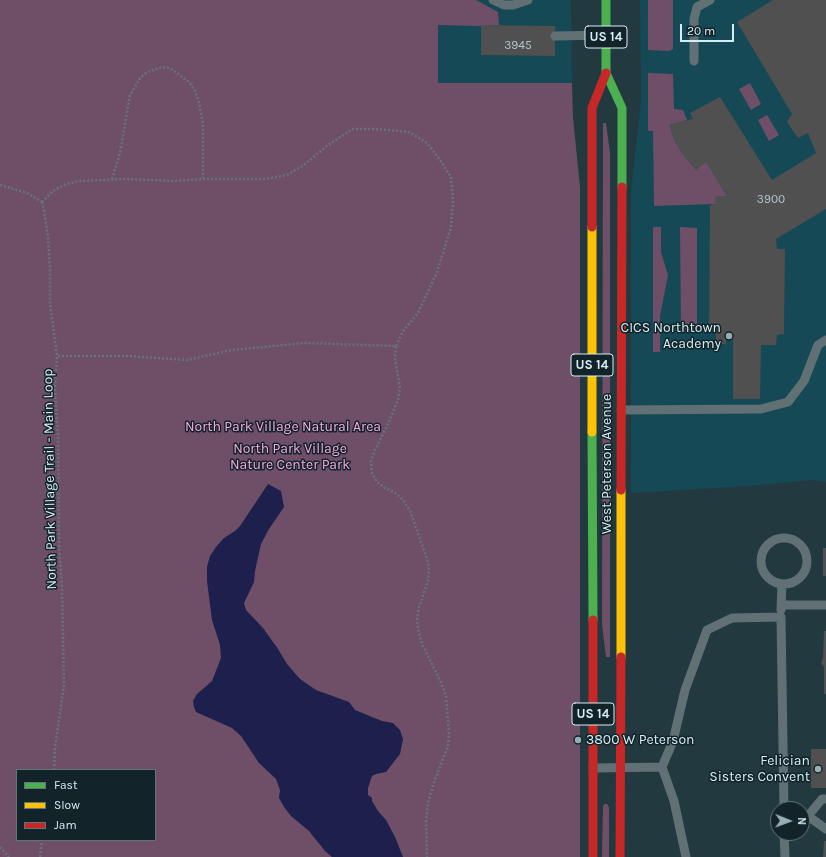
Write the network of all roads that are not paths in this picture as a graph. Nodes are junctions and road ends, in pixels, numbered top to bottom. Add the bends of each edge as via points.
1 (492, 0) edge
2 (528, 0) edge
3 (606, 0) edge
4 (695, 0) edge
5 (710, 0) edge
6 (694, 19) junction
7 (606, 35) junction
8 (555, 36) dead end
9 (694, 61) dead end
10 (606, 74) junction
11 (826, 340) edge
12 (621, 410) junction
13 (782, 584) junction
14 (782, 605) junction
15 (826, 605) edge
16 (781, 617) junction
17 (620, 767) junction
18 (662, 767) junction
19 (593, 768) junction
20 (826, 799) edge
21 (784, 801) edge
22 (810, 811) edge
23 (810, 819) edge
24 (826, 829) edge
25 (784, 841) edge
26 (593, 857) edge
27 (620, 857) edge
28 (686, 857) edge
29 (785, 857) edge

1 - 2 lane via 504,5
3 - 7 main road, West Peterson Avenue / US 14
4 - 6 lane
5 - 6 lane via 697,7
6 - 9 lane
7 - 8 lane
7 - 10 main road, West Peterson Avenue / US 14
10 - 12 main road, West Peterson Avenue / US 14 via 622,108
10 - 19 main road, West Peterson Avenue / US 14 via 592,108
11 - 12 lane via 818,345 804,381 788,402 761,409
12 - 17 main road, West Peterson Avenue / US 14
13 - 13 lane via 797,580 803,574 807,558 800,544 786,537 770,541 763,551 760,563 767,577
13 - 14 lane
14 - 15 lane
14 - 16 lane
16 - 18 lane via 732,618 707,630 685,690 673,741
16 - 21 lane
17 - 18 lane
17 - 19 lane
17 - 27 main road, West Peterson Avenue / US 14
18 - 28 lane via 674,801
19 - 26 main road, West Peterson Avenue / US 14
20 - 22 lane via 822,799
23 - 24 lane
25 - 29 lane

